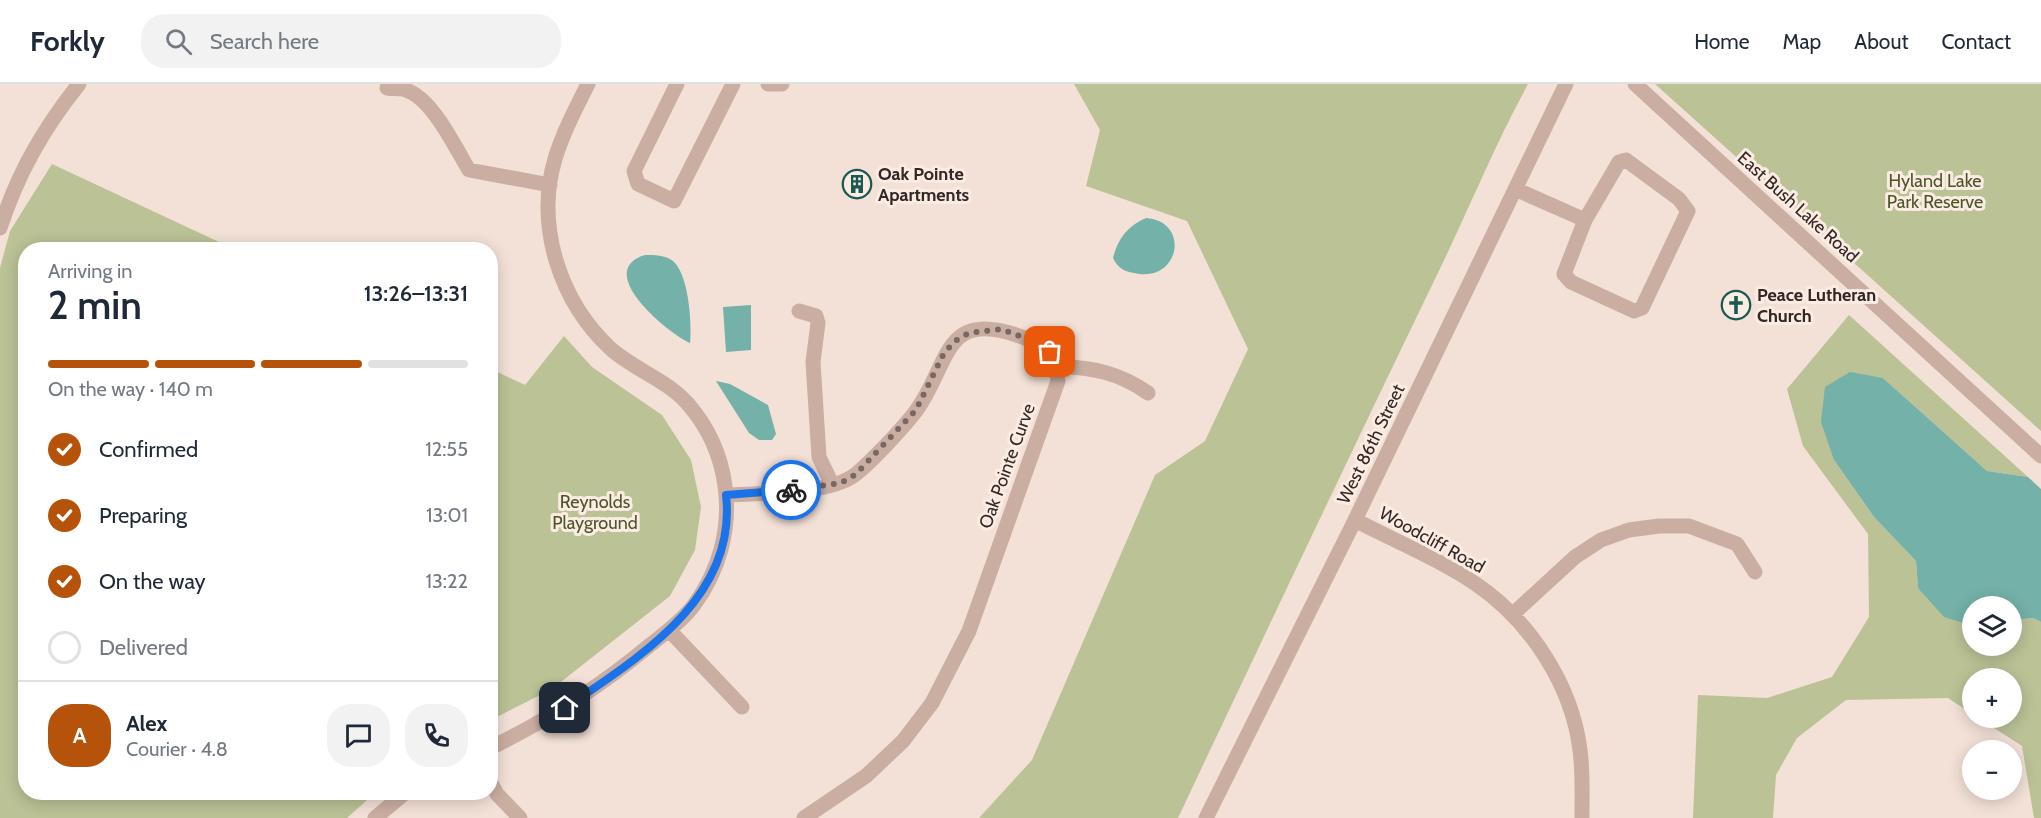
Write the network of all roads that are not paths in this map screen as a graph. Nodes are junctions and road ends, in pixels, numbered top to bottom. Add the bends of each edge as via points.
1 (79, 84) edge
2 (588, 84) edge
3 (677, 84) edge
4 (733, 84) edge
5 (768, 84) edge
6 (782, 84) edge
7 (1566, 84) edge
8 (1635, 84) edge
9 (387, 88) dead end
10 (550, 185) junction
11 (1515, 189) junction
12 (1585, 220) junction
13 (0, 228) edge
14 (799, 311) dead end
15 (1057, 366) junction
16 (1148, 393) dead end
17 (2041, 456) edge
18 (832, 484) junction
19 (726, 495) junction
20 (1355, 520) junction
21 (1755, 572) dead end
22 (1513, 614) junction
23 (669, 630) junction
24 (742, 707) dead end
25 (498, 744) edge
26 (498, 796) edge
27 (396, 800) edge
28 (375, 818) edge
29 (520, 818) edge
30 (804, 818) edge
31 (1206, 818) edge
32 (1582, 818) edge

1 - 13 street via 50,121 27,161
2 - 10 street via 555,159
3 - 4 street via 634,171 638,184 674,201
5 - 6 street
7 - 11 street, West 86th Street
8 - 17 street, East Bush Lake Road
9 - 10 street via 406,90 419,97 469,170
10 - 19 street via 549,228 556,262 570,295 588,324 613,350 688,404 718,454
11 - 12 street
11 - 20 street, West 86th Street
12 - 12 street via 1564,274 1634,311 1642,308 1688,211 1626,160 1619,162
14 - 18 street via 816,316 818,323 813,362 819,457
15 - 16 street via 1112,372
15 - 18 street via 1050,352 1038,343 1001,329 969,333 944,353 916,410 856,474
15 - 30 street, Oak Pointe Curve via 1058,381 969,631 932,703 903,741 866,776
18 - 19 street
19 - 23 street via 726,532 719,558 693,607
20 - 22 street, Woodcliff Road via 1476,584
20 - 31 street, West 86th Street
21 - 22 street via 1737,544 1689,526 1629,530 1601,540 1575,557
22 - 32 street, Woodcliff Road via 1555,672 1570,709 1580,748
23 - 24 street
23 - 25 street via 621,670 565,708
26 - 29 street
27 - 28 street

